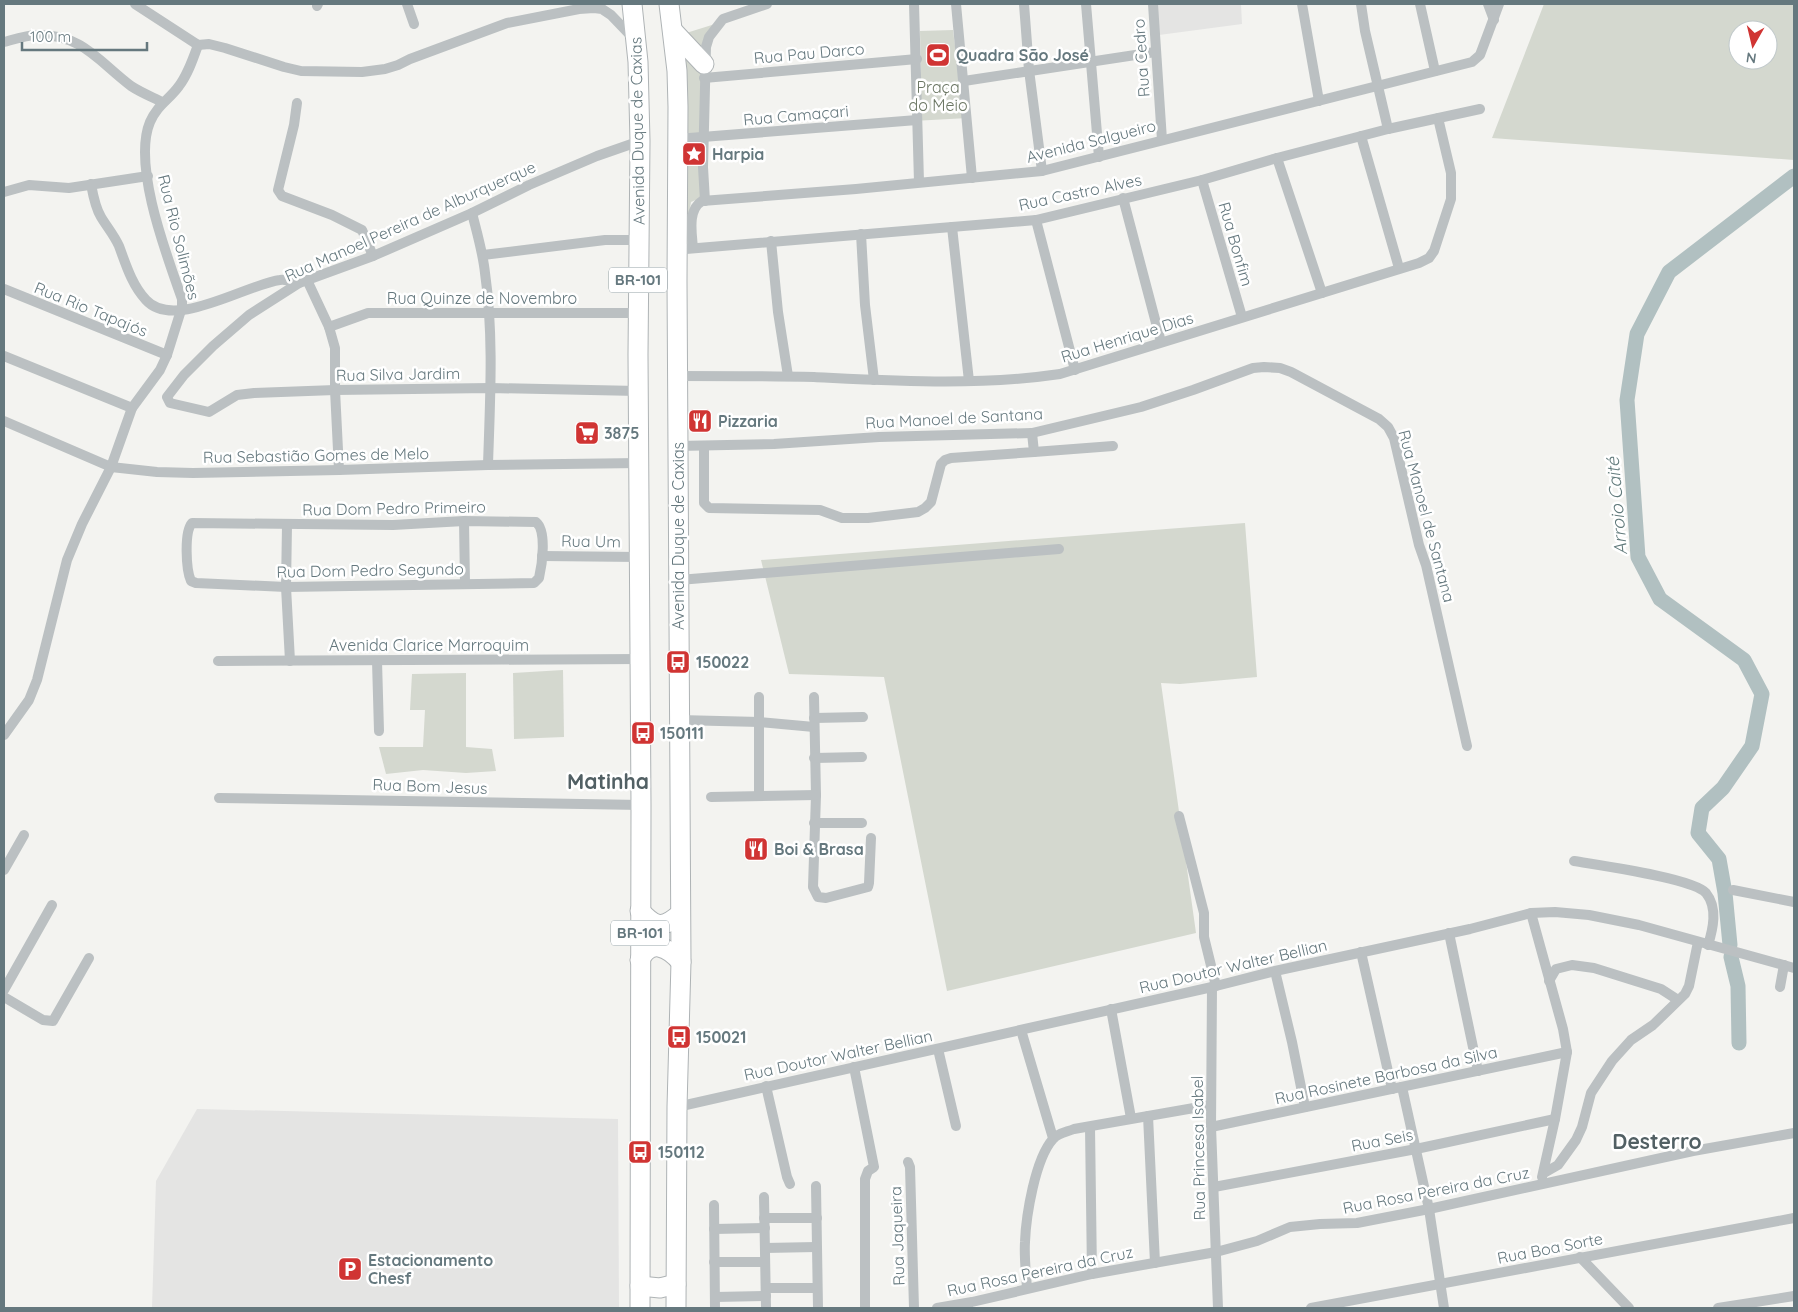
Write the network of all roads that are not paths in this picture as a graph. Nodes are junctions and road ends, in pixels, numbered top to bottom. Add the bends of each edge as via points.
1 (135, 4) edge
2 (407, 4) edge
3 (632, 4) edge
4 (669, 4) edge
5 (765, 4) edge
6 (914, 4) edge
7 (956, 4) edge
8 (1024, 4) edge
9 (1086, 4) edge
10 (1153, 4) edge
11 (1302, 4) edge
12 (1361, 4) edge
13 (1420, 4) edge
14 (1488, 4) edge
15 (1499, 4) edge
16 (1494, 20) junction
17 (414, 24) dead end
18 (673, 31) junction
19 (4, 42) edge
20 (636, 42) junction
21 (198, 45) junction
22 (1155, 52) junction
23 (917, 59) junction
24 (1091, 61) junction
25 (1030, 70) junction
26 (704, 71) junction
27 (1436, 71) junction
28 (964, 81) junction
29 (1378, 85) junction
30 (1319, 101) junction
31 (162, 102) junction
32 (297, 103) dead end
33 (1480, 109) dead end
34 (1438, 118) junction
35 (917, 120) junction
36 (1388, 129) junction
37 (1362, 136) junction
38 (704, 137) junction
39 (677, 139) junction
40 (1162, 140) junction
41 (640, 141) junction
42 (1099, 157) junction
43 (1278, 158) junction
44 (1042, 171) junction
45 (148, 176) junction
46 (972, 178) junction
47 (1202, 180) junction
48 (919, 182) junction
49 (91, 184) junction
50 (4, 192) edge
51 (1123, 198) junction
52 (704, 201) junction
53 (472, 213) junction
54 (1036, 220) junction
55 (952, 227) junction
56 (861, 234) junction
57 (638, 240) junction
58 (771, 241) junction
59 (685, 249) junction
60 (483, 255) junction
61 (373, 256) junction
62 (1399, 268) junction
63 (303, 282) junction
64 (4, 289) edge
65 (1322, 293) junction
66 (181, 310) junction
67 (638, 313) junction
68 (489, 314) junction
69 (1242, 318) junction
70 (329, 327) junction
71 (1162, 342) junction
72 (167, 355) junction
73 (4, 356) edge
74 (1075, 370) junction
75 (678, 376) junction
76 (788, 376) junction
77 (874, 380) junction
78 (969, 381) junction
79 (491, 388) junction
80 (335, 390) junction
81 (638, 391) junction
82 (167, 397) joint
83 (132, 408) junction
84 (4, 421) edge
85 (1032, 433) junction
86 (678, 446) junction
87 (704, 446) junction
88 (1113, 446) dead end
89 (1034, 452) junction
90 (639, 462) junction
91 (488, 465) junction
92 (112, 467) junction
93 (339, 470) junction
94 (464, 521) junction
95 (287, 525) junction
96 (1059, 549) dead end
97 (542, 556) junction
98 (639, 557) junction
99 (540, 574) joint
100 (679, 580) junction
101 (196, 583) joint
102 (466, 584) junction
103 (286, 587) junction
104 (640, 659) junction
105 (218, 661) dead end
106 (290, 661) junction
107 (376, 661) junction
108 (759, 697) dead end
109 (814, 697) dead end
110 (863, 718) dead end
111 (679, 720) junction
112 (760, 722) junction
113 (814, 722) junction
114 (379, 731) dead end
115 (4, 736) edge
116 (1467, 746) dead end
117 (862, 757) dead end
118 (814, 758) junction
119 (816, 794) junction
120 (759, 795) junction
121 (711, 797) dead end
122 (219, 798) dead end
123 (641, 806) junction
124 (1179, 816) dead end
125 (814, 823) junction
126 (862, 823) dead end
127 (24, 835) dead end
128 (871, 838) dead end
129 (1574, 861) dead end
130 (4, 870) edge
131 (1733, 890) dead end
132 (1794, 902) edge
133 (52, 905) dead end
134 (640, 910) junction
135 (1531, 913) junction
136 (680, 914) junction
137 (1449, 933) junction
138 (1703, 944) junction
139 (1361, 952) junction
140 (88, 958) dead end
141 (640, 960) junction
142 (681, 962) junction
143 (1789, 966) edge
144 (1275, 971) junction
145 (1549, 981) junction
146 (1214, 987) junction
147 (1780, 987) dead end
148 (4, 990) edge
149 (4, 997) edge
150 (1678, 1000) junction
151 (1111, 1009) junction
152 (1022, 1030) junction
153 (938, 1048) junction
154 (1567, 1052) junction
155 (854, 1067) junction
156 (1478, 1071) junction
157 (766, 1086) junction
158 (1397, 1088) junction
159 (1211, 1105) junction
160 (677, 1107) junction
161 (1305, 1107) junction
162 (1148, 1116) junction
163 (1131, 1118) junction
164 (1555, 1119) junction
165 (956, 1126) dead end
166 (1090, 1127) junction
167 (1211, 1127) junction
168 (1794, 1133) edge
169 (1053, 1138) junction
170 (1416, 1149) junction
171 (908, 1162) dead end
172 (1544, 1173) junction
173 (790, 1184) dead end
174 (1540, 1185) junction
175 (816, 1186) dead end
176 (1214, 1187) junction
177 (764, 1197) dead end
178 (714, 1205) dead end
179 (1430, 1209) junction
180 (817, 1218) junction
181 (1794, 1218) edge
182 (764, 1223) junction
183 (714, 1229) junction
184 (765, 1248) junction
185 (816, 1248) junction
186 (1216, 1252) junction
187 (1580, 1257) junction
188 (714, 1262) junction
189 (765, 1262) junction
190 (1155, 1263) junction
191 (1092, 1274) junction
192 (676, 1284) junction
193 (1440, 1284) junction
194 (640, 1286) junction
195 (817, 1288) junction
196 (1027, 1288) junction
197 (766, 1292) junction
198 (1790, 1296) edge
199 (715, 1297) junction
200 (640, 1308) edge
201 (676, 1308) edge
202 (715, 1308) edge
203 (766, 1308) edge
204 (818, 1308) edge
205 (865, 1308) edge
206 (914, 1308) edge
207 (937, 1308) edge
208 (1218, 1308) edge
209 (1311, 1308) edge
210 (1444, 1308) edge
211 (1629, 1308) edge
212 (1718, 1308) edge
213 (1788, 1308) edge

1 - 21 street
2 - 17 street
3 - 20 highway, Avenida Duque de Caxias / BR-101
4 - 18 highway, Avenida Duque de Caxias / BR-101
5 - 26 street via 723,19 709,37
6 - 23 street
7 - 28 street
8 - 25 street
9 - 24 street
10 - 22 street, Rua Cedro
11 - 30 street
12 - 29 street
13 - 27 street
14 - 16 street
15 - 16 street
16 - 27 street, Avenida Salgueiro via 1480,55 1472,62
18 - 26 highway
18 - 39 highway, Avenida Duque de Caxias / BR-101 via 677,71
19 - 31 street via 36,34 68,39 88,48 134,88
20 - 21 street via 611,15 594,8 507,23 398,65 362,72 301,71 225,48
20 - 41 highway, Avenida Duque de Caxias / BR-101
21 - 31 street, Rua Rio Solimões via 178,87
22 - 24 street
22 - 40 street, Rua Cedro
23 - 26 street, Rua Pau Darco
23 - 35 street
24 - 25 street
24 - 42 street
25 - 28 street
25 - 44 street
26 - 38 street
27 - 29 street, Avenida Salgueiro
28 - 46 street
29 - 30 street, Avenida Salgueiro
29 - 36 street
30 - 40 street, Avenida Salgueiro
31 - 45 street, Rua Rio Solimões via 148,128
32 - 61 street via 279,194 359,228
33 - 34 street, Rua Castro Alves
34 - 36 street, Rua Castro Alves
34 - 62 street, Rua Henrique Dias via 1452,173 1452,199 1431,256 1420,263
35 - 38 street, Rua Camaçari
35 - 48 street
36 - 37 street, Rua Castro Alves
37 - 43 street, Rua Castro Alves
37 - 62 street
38 - 39 street, Rua Camaçari
38 - 52 street
39 - 59 highway, Avenida Duque de Caxias / BR-101
40 - 42 street, Avenida Salgueiro
41 - 53 street, Rua Manoel Pereira de Alburquerque via 596,156
41 - 57 highway, Avenida Duque de Caxias / BR-101
42 - 44 street, Avenida Salgueiro
43 - 47 street, Rua Castro Alves
43 - 65 street
44 - 46 street, Avenida Salgueiro
45 - 49 street
45 - 66 street, Rua Rio Solimões via 162,240 182,299
46 - 48 street, Avenida Salgueiro
47 - 51 street, Rua Castro Alves
47 - 69 street, Rua Bonfim
48 - 52 street, Avenida Salgueiro
49 - 50 street via 69,188 29,185
49 - 66 street via 96,206 141,294 155,307
51 - 54 street, Rua Castro Alves
51 - 71 street
52 - 59 street via 693,214
53 - 60 street
53 - 61 street, Rua Manoel Pereira de Alburquerque
54 - 55 street, Rua Castro Alves
54 - 74 street
55 - 56 street, Rua Castro Alves
55 - 78 street
56 - 58 street, Rua Castro Alves
56 - 77 street
57 - 60 street via 605,240
57 - 67 highway, Avenida Duque de Caxias / BR-101
58 - 59 street, Rua Castro Alves
58 - 76 street
59 - 75 highway, Avenida Duque de Caxias / BR-101
60 - 68 street
61 - 63 street, Rua Manoel Pereira de Alburquerque
62 - 65 street, Rua Henrique Dias
63 - 66 street via 280,280
63 - 70 street
63 - 82 street, Rua Manoel Pereira de Alburquerque via 249,315 213,346
64 - 72 street, Rua Rio Tapajós
65 - 69 street, Rua Henrique Dias
66 - 72 street, Rua Rio Solimões
67 - 68 street, Rua Quinze de Novembro
67 - 81 highway, Avenida Duque de Caxias / BR-101
68 - 70 street, Rua Quinze de Novembro via 368,313
68 - 79 street
69 - 71 street, Rua Henrique Dias
70 - 80 street via 335,348
71 - 74 street, Rua Henrique Dias
72 - 83 street, Rua Rio Solimões
73 - 83 street
74 - 78 street, Rua Henrique Dias via 1014,380
75 - 76 street, Rua Henrique Dias
75 - 86 highway, Avenida Duque de Caxias / BR-101
76 - 77 street, Rua Henrique Dias
77 - 78 street, Rua Henrique Dias
79 - 80 street, Rua Silva Jardim
79 - 81 street, Rua Silva Jardim
79 - 91 street
80 - 82 street, Rua Silva Jardim via 237,395 209,412 174,405
80 - 93 street
81 - 90 highway, Avenida Duque de Caxias / BR-101
83 - 92 street, Rua Rio Solimões
84 - 92 street, Rua Sebastião Gomes de Melo
85 - 87 street, Rua Manoel de Santana
85 - 89 street
85 - 116 street, Rua Manoel de Santana via 1140,407 1264,367 1291,372 1379,419 1394,438
86 - 87 street, Rua Manoel de Santana
86 - 100 highway, Avenida Duque de Caxias / BR-101
87 - 89 street via 704,503 709,508 820,510 842,518 921,511 931,502 941,464 945,460
88 - 89 street
90 - 91 street, Rua Sebastião Gomes de Melo
90 - 98 highway, Avenida Duque de Caxias / BR-101
91 - 93 street, Rua Sebastião Gomes de Melo
92 - 93 street, Rua Sebastião Gomes de Melo via 193,473
92 - 115 street, Rua Rio Solimões via 67,560 29,700
94 - 95 street, Rua Dom Pedro Primeiro
94 - 97 street, Rua Dom Pedro Primeiro via 536,522 542,531
94 - 102 street
95 - 101 street, Rua Dom Pedro Primeiro via 198,522 190,525 187,546 189,576
95 - 103 street
96 - 100 street
97 - 98 street, Rua Um
97 - 99 street, Rua Dom Pedro Primeiro
98 - 104 highway, Avenida Duque de Caxias / BR-101
99 - 102 street, Rua Dom Pedro Segundo via 534,583
100 - 111 highway, Avenida Duque de Caxias / BR-101
101 - 103 street, Rua Dom Pedro Segundo
102 - 103 street, Rua Dom Pedro Segundo
103 - 106 street
104 - 107 street, Avenida Clarice Marroquim
104 - 123 highway, Avenida Duque de Caxias / BR-101
105 - 106 street, Avenida Clarice Marroquim
106 - 107 street, Avenida Clarice Marroquim
107 - 114 street
108 - 112 street
109 - 113 street
110 - 113 street
111 - 112 street
111 - 136 highway, Avenida Duque de Caxias / BR-101
112 - 113 street
112 - 120 street
113 - 118 street
117 - 118 street
118 - 119 street
119 - 120 street
119 - 125 street
120 - 121 street
122 - 123 street, Rua Bom Jesus
123 - 134 highway, Avenida Duque de Caxias / BR-101
124 - 146 street, Rua Princesa Isabel via 1204,913 1204,936
125 - 126 street
125 - 128 street via 813,887 822,898 868,887
127 - 130 street
129 - 138 street via 1639,872 1702,889 1709,898 1714,917 1713,928
131 - 132 street
133 - 148 street
134 - 136 highway via 653,923 660,925
134 - 141 highway, Avenida Duque de Caxias / BR-101
135 - 137 street, Rua Doutor Walter Bellian
135 - 138 street, Rua Doutor Walter Bellian via 1589,915 1639,925
135 - 145 street
136 - 142 highway, Avenida Duque de Caxias / BR-101
137 - 139 street, Rua Doutor Walter Bellian
137 - 156 street
138 - 143 street, Rua Doutor Walter Bellian
138 - 150 street via 1689,986
139 - 144 street, Rua Doutor Walter Bellian
139 - 158 street
140 - 149 street via 55,1019 49,1022
141 - 142 highway via 646,950 660,947
141 - 194 highway, Avenida Duque de Caxias / BR-101
142 - 160 highway, Avenida Duque de Caxias / BR-101
143 - 147 street
144 - 146 street, Rua Doutor Walter Bellian
144 - 161 street
145 - 150 street via 1556,969 1572,965 1594,968 1661,989
145 - 154 street
146 - 151 street, Rua Doutor Walter Bellian
146 - 159 street, Rua Princesa Isabel
150 - 172 street via 1653,1025 1631,1040 1612,1061 1591,1093 1576,1140 1558,1165
151 - 152 street, Rua Doutor Walter Bellian
151 - 163 street
152 - 153 street, Rua Doutor Walter Bellian
152 - 169 street
153 - 155 street, Rua Doutor Walter Bellian
153 - 165 street
154 - 156 street, Rua Rosinete Barbosa da Silva
154 - 164 street
155 - 157 street, Rua Doutor Walter Bellian
155 - 205 street via 870,1170 865,1179
156 - 158 street, Rua Rosinete Barbosa da Silva
157 - 160 street, Rua Doutor Walter Bellian
157 - 173 street
158 - 161 street, Rua Rosinete Barbosa da Silva
158 - 170 street
159 - 162 street
159 - 167 street, Rua Princesa Isabel
160 - 192 highway, Avenida Duque de Caxias / BR-101
161 - 167 street, Rua Rosinete Barbosa da Silva
162 - 163 street
162 - 190 street
163 - 166 street
164 - 170 street, Rua Seis
164 - 172 street
166 - 169 street via 1074,1129
166 - 191 street
167 - 176 street, Rua Princesa Isabel
168 - 174 street, Rua Rosa Pereira da Cruz
169 - 196 street via 1037,1172 1028,1214 1025,1242
170 - 176 street, Rua Seis
170 - 179 street
171 - 206 street, Rua Jaqueira
172 - 174 street
174 - 179 street, Rua Rosa Pereira da Cruz
175 - 180 street
176 - 186 street, Rua Princesa Isabel
177 - 182 street
178 - 183 street
179 - 186 street, Rua Rosa Pereira da Cruz via 1357,1223 1290,1228
179 - 193 street
180 - 182 street
180 - 185 street
181 - 187 street, Rua Boa Sorte
182 - 183 street
182 - 184 street
183 - 188 street
184 - 185 street
184 - 189 street
185 - 195 street
186 - 190 street, Rua Rosa Pereira da Cruz
186 - 208 street, Rua Princesa Isabel
187 - 193 street, Rua Boa Sorte
187 - 211 street
188 - 189 street
188 - 199 street
189 - 197 street
190 - 191 street, Rua Rosa Pereira da Cruz
191 - 196 street, Rua Rosa Pereira da Cruz
192 - 194 highway via 660,1288
192 - 201 highway, Avenida Duque de Caxias / BR-101
193 - 209 street, Rua Boa Sorte
193 - 210 street
194 - 200 highway, Avenida Duque de Caxias / BR-101
195 - 197 street
195 - 204 street
196 - 207 street, Rua Rosa Pereira da Cruz
197 - 199 street
197 - 203 street
198 - 212 street
198 - 213 street
199 - 202 street

